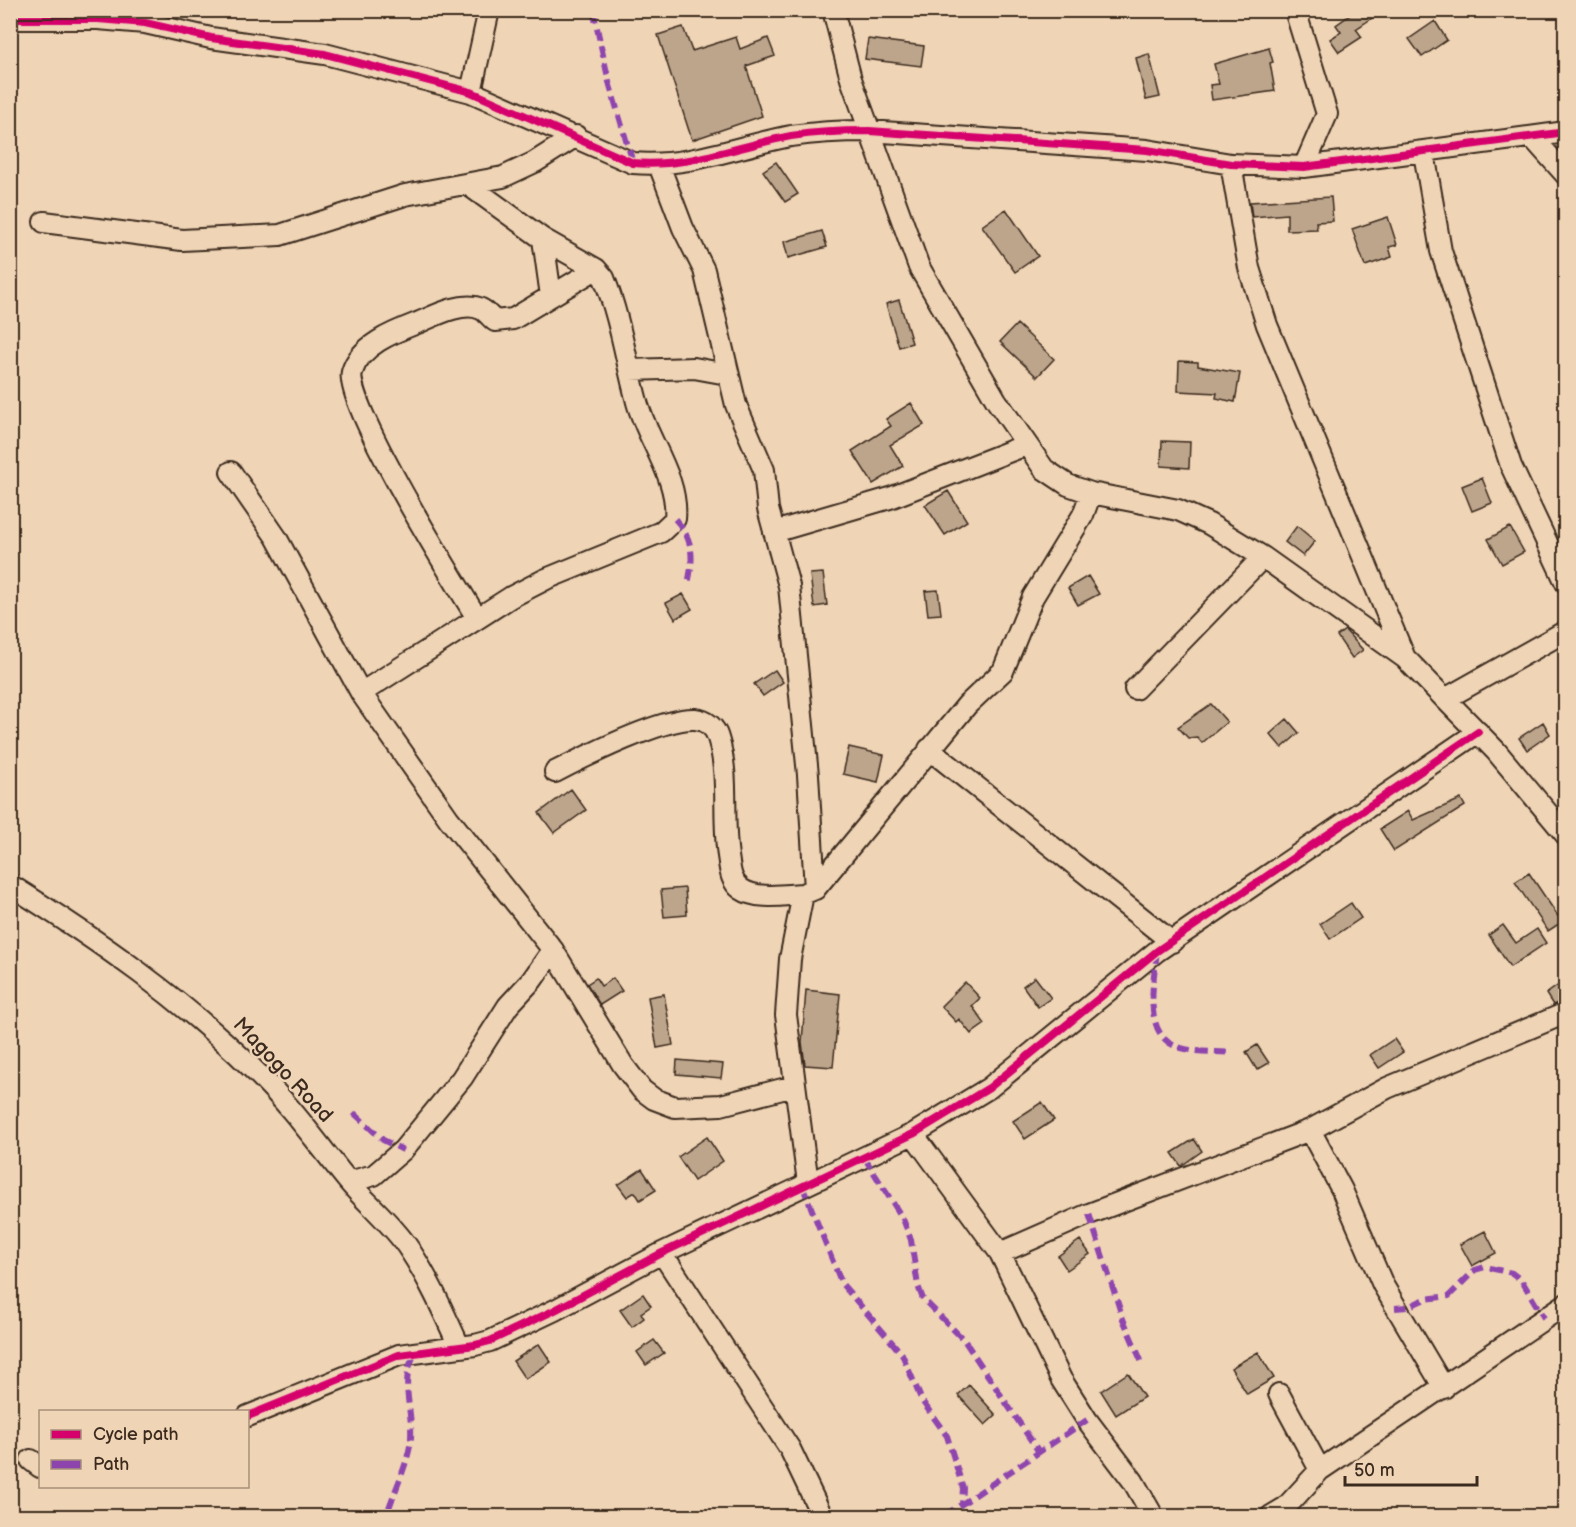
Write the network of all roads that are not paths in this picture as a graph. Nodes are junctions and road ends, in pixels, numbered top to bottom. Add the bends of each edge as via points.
1 (489, 10) edge
2 (833, 10) edge
3 (1294, 10) edge
4 (145, 17) edge
5 (10, 19) edge
6 (471, 92) junction
7 (869, 131) junction
8 (1566, 132) edge
9 (576, 136) junction
10 (1533, 138) junction
11 (1424, 153) junction
12 (1231, 164) junction
13 (659, 165) junction
14 (1304, 167) junction
15 (1566, 176) edge
16 (467, 184) junction
17 (44, 222) dead end
18 (543, 239) junction
19 (596, 270) junction
20 (552, 296) junction
21 (630, 370) junction
22 (727, 374) junction
23 (1026, 445) junction
24 (231, 472) dead end
25 (1091, 493) junction
26 (774, 532) junction
27 (1263, 557) junction
28 (1566, 583) edge
29 (477, 618) junction
30 (1566, 631) edge
31 (1405, 658) junction
32 (1135, 689) dead end
33 (362, 693) junction
34 (1445, 699) junction
35 (1478, 732) junction
36 (928, 749) junction
37 (555, 772) dead end
38 (1566, 835) edge
39 (10, 885) edge
40 (809, 892) junction
41 (1172, 942) junction
42 (553, 950) junction
43 (1566, 1012) edge
44 (794, 1086) junction
45 (1310, 1130) junction
46 (913, 1134) junction
47 (349, 1182) junction
48 (808, 1183) junction
49 (662, 1253) junction
50 (1000, 1253) junction
51 (1566, 1304) edge
52 (459, 1346) junction
53 (1444, 1388) junction
54 (1279, 1394) dead end
55 (249, 1416) edge
56 (1320, 1470) junction
57 (822, 1516) edge
58 (1153, 1516) edge
59 (1271, 1516) edge

1 - 6 street
2 - 7 street
3 - 14 street via 1327,114
4 - 5 street
4 - 6 street via 211,38 324,54
6 - 9 street
7 - 12 street via 1147,150
7 - 13 street via 789,137
7 - 23 street via 919,267
8 - 10 street
9 - 13 street via 633,163
9 - 16 street via 520,171
10 - 11 street
10 - 15 street
11 - 14 street
11 - 28 street via 1441,251 1510,466
12 - 14 street
12 - 31 street via 1249,268 1266,325
13 - 22 street via 704,270
16 - 17 street via 405,195 280,235 182,240
16 - 18 street
18 - 19 street
18 - 20 street
19 - 20 street
19 - 21 street via 608,288
20 - 29 street via 503,322 473,307 433,316 376,343 352,371 351,386 372,434
21 - 22 street via 694,368
21 - 29 street via 638,404 675,492 675,519 661,532 546,579
22 - 26 street via 745,430 764,470
23 - 25 street via 1044,469
23 - 26 street via 890,498
24 - 33 street via 276,537
25 - 27 street via 1178,510
25 - 36 street via 1083,515 1033,597 1003,671
26 - 40 street via 789,586 808,776
27 - 31 street
27 - 32 street
29 - 33 street
30 - 34 street
31 - 34 street
33 - 42 street via 449,819
34 - 35 street
35 - 38 street
35 - 41 street
36 - 40 street
36 - 41 street
37 - 40 street via 600,749 670,723 694,719 706,722 718,737 733,882 754,895
39 - 47 street, Magogo Road via 158,986 217,1034 297,1115
40 - 44 street via 788,984 786,1015
41 - 46 street via 1113,985 989,1088
42 - 44 street via 623,1065 654,1099 675,1107 721,1105
42 - 47 street via 508,1006 462,1078 403,1150 374,1175
43 - 45 street via 1387,1088
44 - 48 street
45 - 50 street via 1089,1214
45 - 53 street via 1342,1190 1383,1285
46 - 48 street
46 - 50 street
47 - 52 street, Magogo Road via 408,1247
48 - 49 street
49 - 52 street via 522,1326 483,1343
49 - 57 street via 790,1449
50 - 58 street via 1061,1379
51 - 53 street
52 - 55 street via 399,1354
53 - 56 street
54 - 56 street
56 - 59 street via 1286,1507

